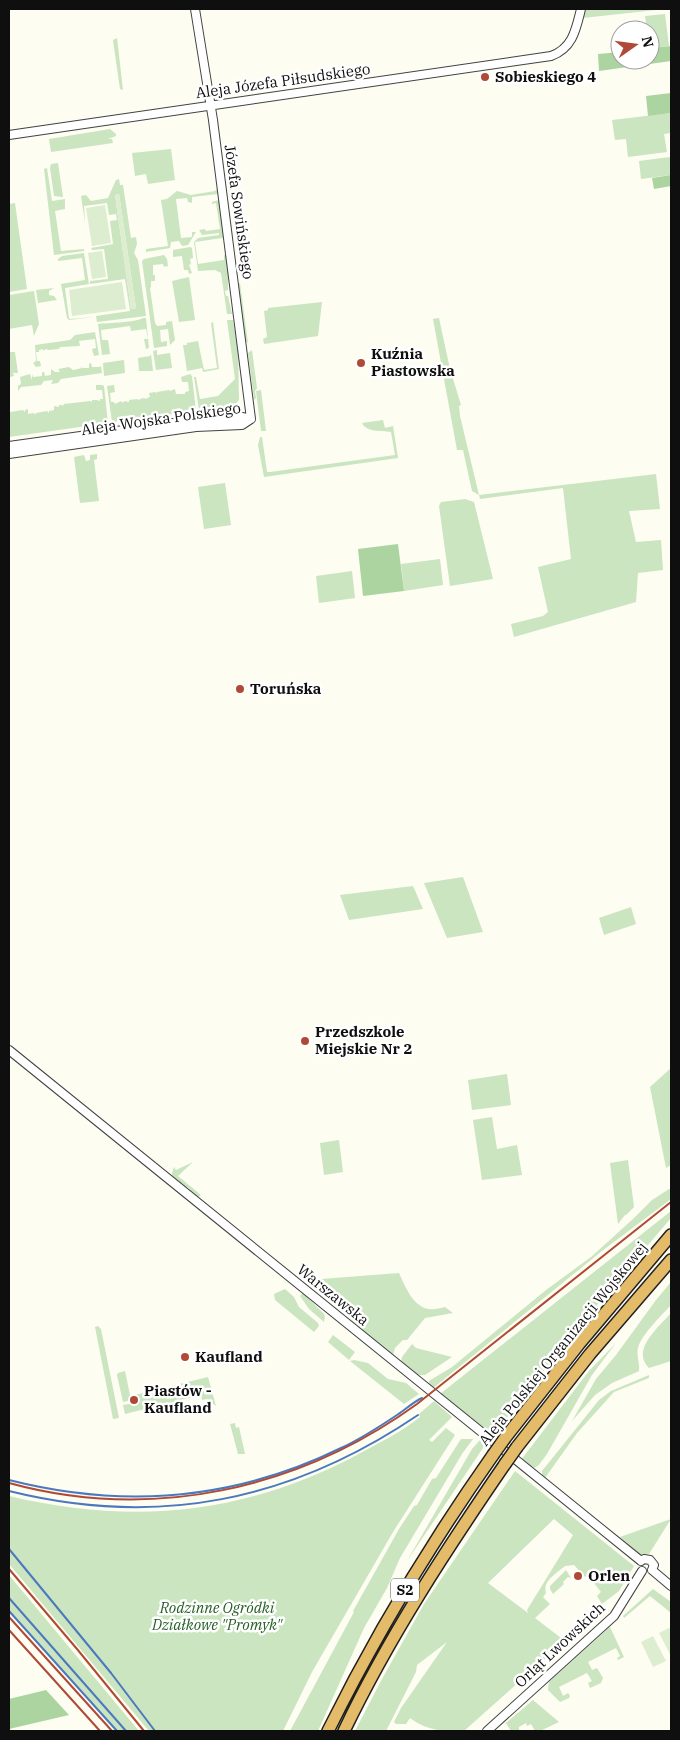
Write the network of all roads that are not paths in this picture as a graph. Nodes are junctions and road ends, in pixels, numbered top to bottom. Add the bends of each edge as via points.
1 (195, 9) edge
2 (581, 9) edge
3 (210, 105) junction
4 (9, 134) edge
5 (251, 419) junction
6 (9, 446) edge
7 (9, 454) edge
8 (9, 1050) edge
9 (671, 1235) edge
10 (671, 1260) edge
11 (641, 1561) junction
12 (652, 1570) junction
13 (642, 1571) junction
14 (671, 1586) edge
15 (328, 1731) edge
16 (344, 1731) edge
17 (486, 1731) edge

1 - 3 street, Józefa Sowińskiego
2 - 3 street, Aleja Józefa Piłsudskiego via 569,45 551,56
3 - 4 street, Aleja Józefa Piłsudskiego
3 - 5 street, Józefa Sowińskiego
5 - 6 street, Aleja Wojska Polskiego via 202,419
5 - 7 street, Aleja Wojska Polskiego via 242,425 196,427
8 - 11 street, Warszawska
9 - 15 highway, Aleja Polskiej Organizacji Wojskowej / S2, bridge via 579,1344 493,1455 395,1606
10 - 16 highway, Aleja Polskiej Organizacji Wojskowej / S2, bridge via 590,1354 505,1464 409,1610
11 - 12 street via 644,1558 650,1560 654,1565
11 - 13 street
12 - 13 street
12 - 14 street
13 - 17 street, Orląt Lwowskich via 614,1616

